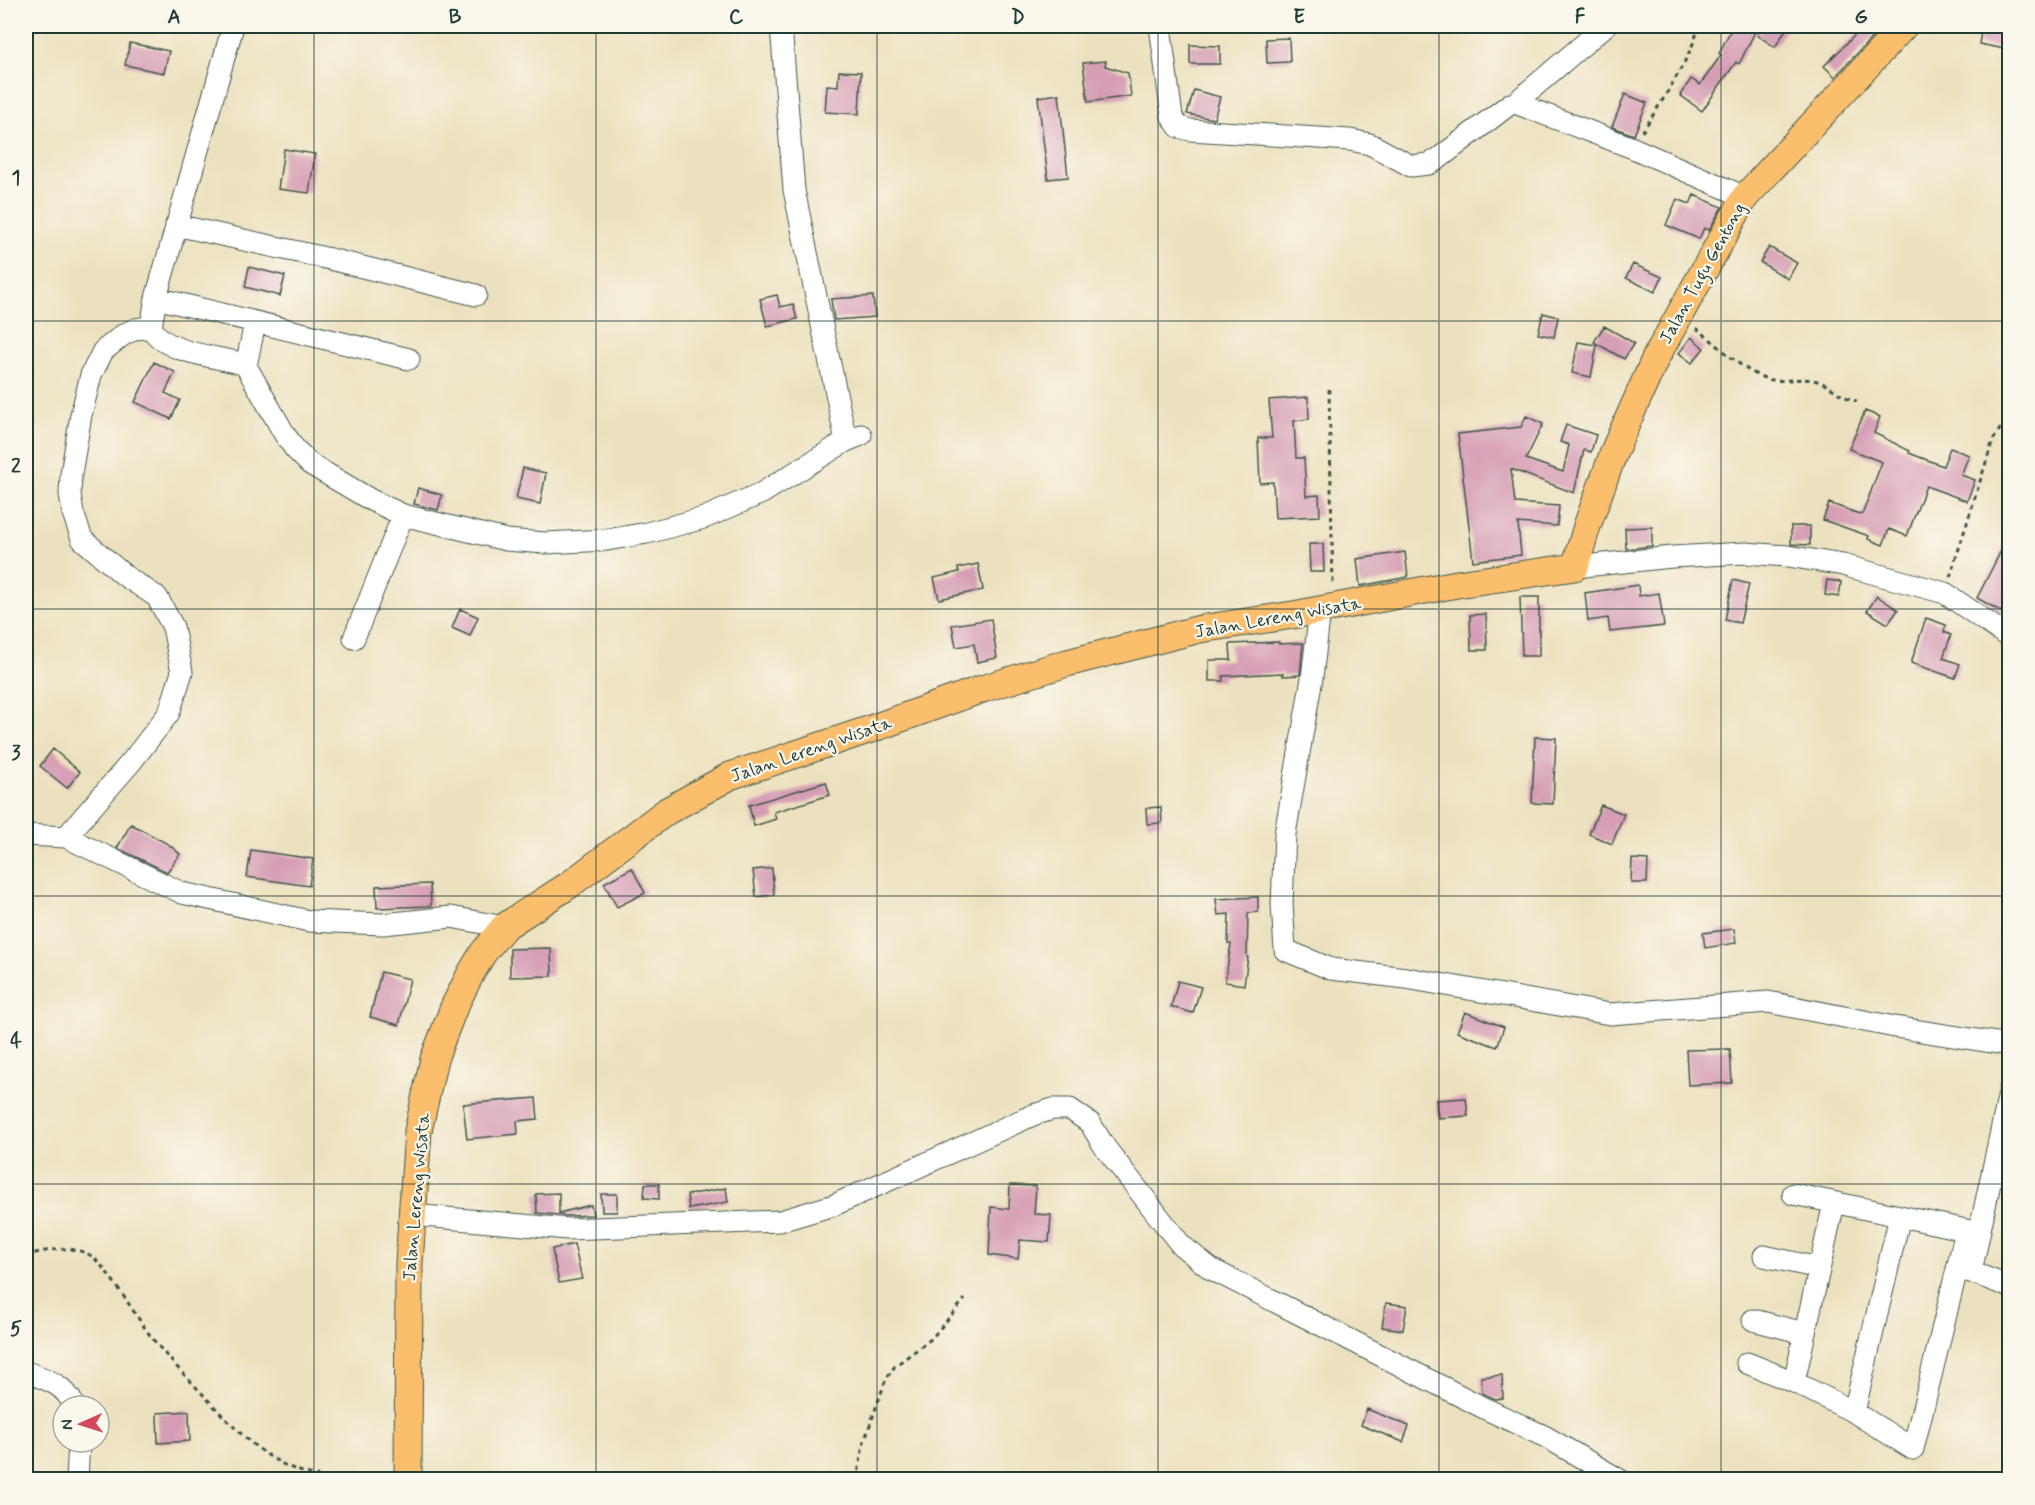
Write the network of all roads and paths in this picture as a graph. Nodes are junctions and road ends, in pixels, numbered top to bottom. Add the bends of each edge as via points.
1 (233, 26) edge
2 (781, 26) edge
3 (1160, 26) edge
4 (1605, 26) edge
5 (1698, 26) edge
6 (1904, 26) edge
7 (1515, 103) junction
8 (1632, 148) junction
9 (1745, 197) junction
10 (176, 225) junction
11 (476, 295) dead end
12 (156, 298) junction
13 (1679, 314) junction
14 (255, 323) junction
15 (151, 327) junction
16 (409, 359) dead end
17 (246, 366) junction
18 (1329, 389) dead end
19 (1857, 401) dead end
20 (2010, 425) edge
21 (403, 515) junction
22 (1575, 567) junction
23 (1945, 593) junction
24 (1327, 609) junction
25 (354, 638) dead end
26 (2010, 638) edge
27 (28, 835) edge
28 (66, 837) junction
29 (26, 895) edge
30 (504, 927) junction
31 (1976, 1040) junction
32 (2010, 1045) edge
33 (2010, 1055) edge
34 (2010, 1089) edge
35 (1793, 1194) dead end
36 (1834, 1203) junction
37 (413, 1215) junction
38 (1900, 1216) junction
39 (1973, 1231) junction
40 (26, 1256) edge
41 (1764, 1256) dead end
42 (1818, 1268) junction
43 (1964, 1270) junction
44 (2010, 1287) edge
45 (965, 1299) dead end
46 (1753, 1320) dead end
47 (1804, 1333) junction
48 (1747, 1363) dead end
49 (26, 1372) edge
50 (1794, 1382) junction
51 (68, 1394) edge
52 (1854, 1412) junction
53 (78, 1454) edge
54 (77, 1479) edge
55 (331, 1479) edge
56 (408, 1479) edge
57 (857, 1479) edge
58 (1620, 1479) edge

1 - 10 street
2 - 21 street via 794,190 853,438 762,493 704,519 607,540 506,540
3 - 7 street via 1172,117 1183,129 1350,140 1370,144 1405,165 1418,166 1438,159
4 - 7 street
5 - 8 path via 1676,77
6 - 9 main road, Jalan Tugu Gentong
7 - 8 street
8 - 9 street
9 - 13 main road, Jalan Tugu Gentong
10 - 11 street
10 - 12 street
12 - 14 street
12 - 15 street
13 - 19 path via 1759,376 1822,382
13 - 22 main road, Jalan Tugu Gentong via 1615,449
14 - 16 street
14 - 17 street
15 - 17 street via 164,343
15 - 28 street via 135,329 116,340 103,351 91,375 70,494 82,539 157,597 173,627 182,672 169,713
17 - 21 street via 302,457
18 - 24 path
20 - 23 path via 2000,429 1993,440
21 - 25 street
22 - 23 street via 1745,553 1788,556 1843,565
22 - 24 main road, Jalan Lereng Wisata
23 - 26 street
24 - 30 main road, Jalan Lereng Wisata via 1200,629 1067,663 730,776 667,810 569,885
24 - 31 street via 1286,834 1282,904 1285,950 1331,969 1406,978 1610,1014 1768,1002
27 - 28 street
27 - 29 path
28 - 30 street via 182,893 309,921 383,924 452,917
30 - 37 main road, Jalan Lereng Wisata via 471,973 434,1059 418,1131
31 - 32 street
31 - 33 street
34 - 39 street
35 - 36 street
36 - 38 street
36 - 42 street
37 - 56 main road, Jalan Lereng Wisata via 409,1263
37 - 58 street via 568,1229 780,1221 834,1205 1033,1114 1070,1109 1090,1123 1181,1245 1211,1269 1546,1437
38 - 39 street
38 - 52 street
39 - 43 street
40 - 55 path via 64,1249 80,1251 98,1260 171,1362 222,1416 281,1463
41 - 42 street
42 - 47 street
43 - 44 street
43 - 52 street via 1913,1449
45 - 57 path via 931,1339 895,1366 886,1379 863,1445
46 - 47 street
47 - 50 street
48 - 50 street
49 - 51 street via 56,1383
50 - 52 street
53 - 54 street

